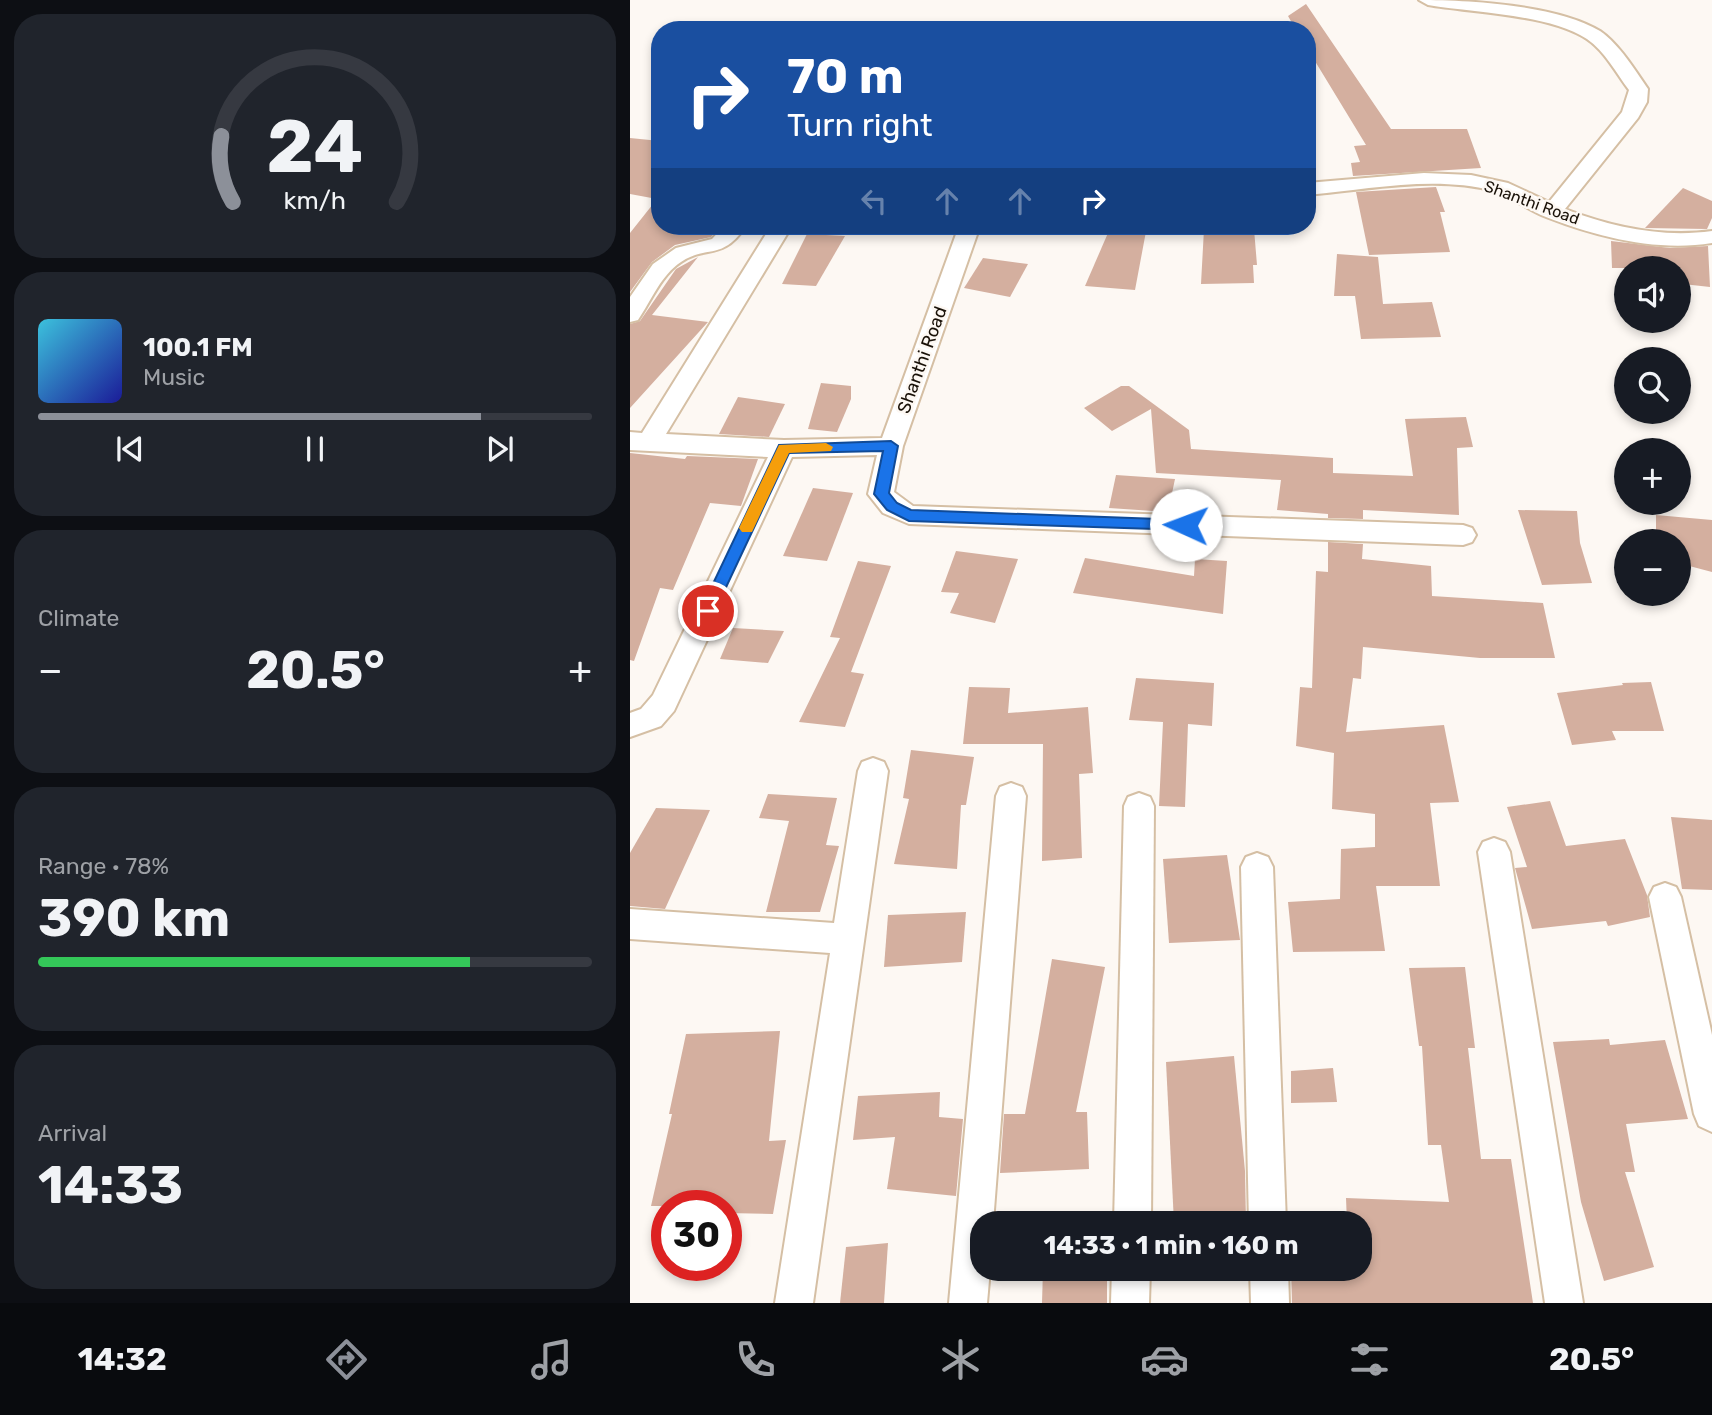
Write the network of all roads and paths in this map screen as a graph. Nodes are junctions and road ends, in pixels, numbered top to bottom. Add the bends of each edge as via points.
1 (1428, 0) edge
2 (1316, 188) edge
3 (1552, 212) junction
4 (729, 235) edge
5 (775, 235) edge
6 (967, 235) edge
7 (1712, 237) edge
8 (630, 316) edge
9 (640, 441) edge
10 (891, 446) junction
11 (784, 449) junction
12 (1463, 535) dead end
13 (630, 725) edge
14 (873, 771) dead end
15 (1011, 796) dead end
16 (1139, 806) dead end
17 (1494, 852) dead end
18 (1257, 867) dead end
19 (1665, 897) dead end
20 (630, 924) edge
21 (848, 939) junction
22 (1712, 1114) edge
23 (1132, 1211) edge
24 (1268, 1211) edge
25 (1131, 1281) edge
26 (1269, 1281) edge
27 (794, 1303) edge
28 (968, 1303) edge
29 (1130, 1303) edge
30 (1270, 1303) edge
31 (1564, 1303) edge

1 - 3 street via 1581,29 1595,36 1639,89 1631,114
2 - 3 street, Shanthi Road via 1455,179 1496,186
3 - 7 street, Shanthi Road via 1645,235 1691,242
4 - 8 street via 713,248 686,252 665,264
5 - 9 street
6 - 10 street, Shanthi Road
9 - 11 street
10 - 11 street
10 - 12 street, Shanthi Road via 881,494 909,516
11 - 13 street via 664,703 651,718
14 - 21 street
15 - 28 street
16 - 23 street
17 - 31 street
18 - 24 street
19 - 22 street
20 - 21 street
21 - 27 street
25 - 29 street
26 - 30 street

